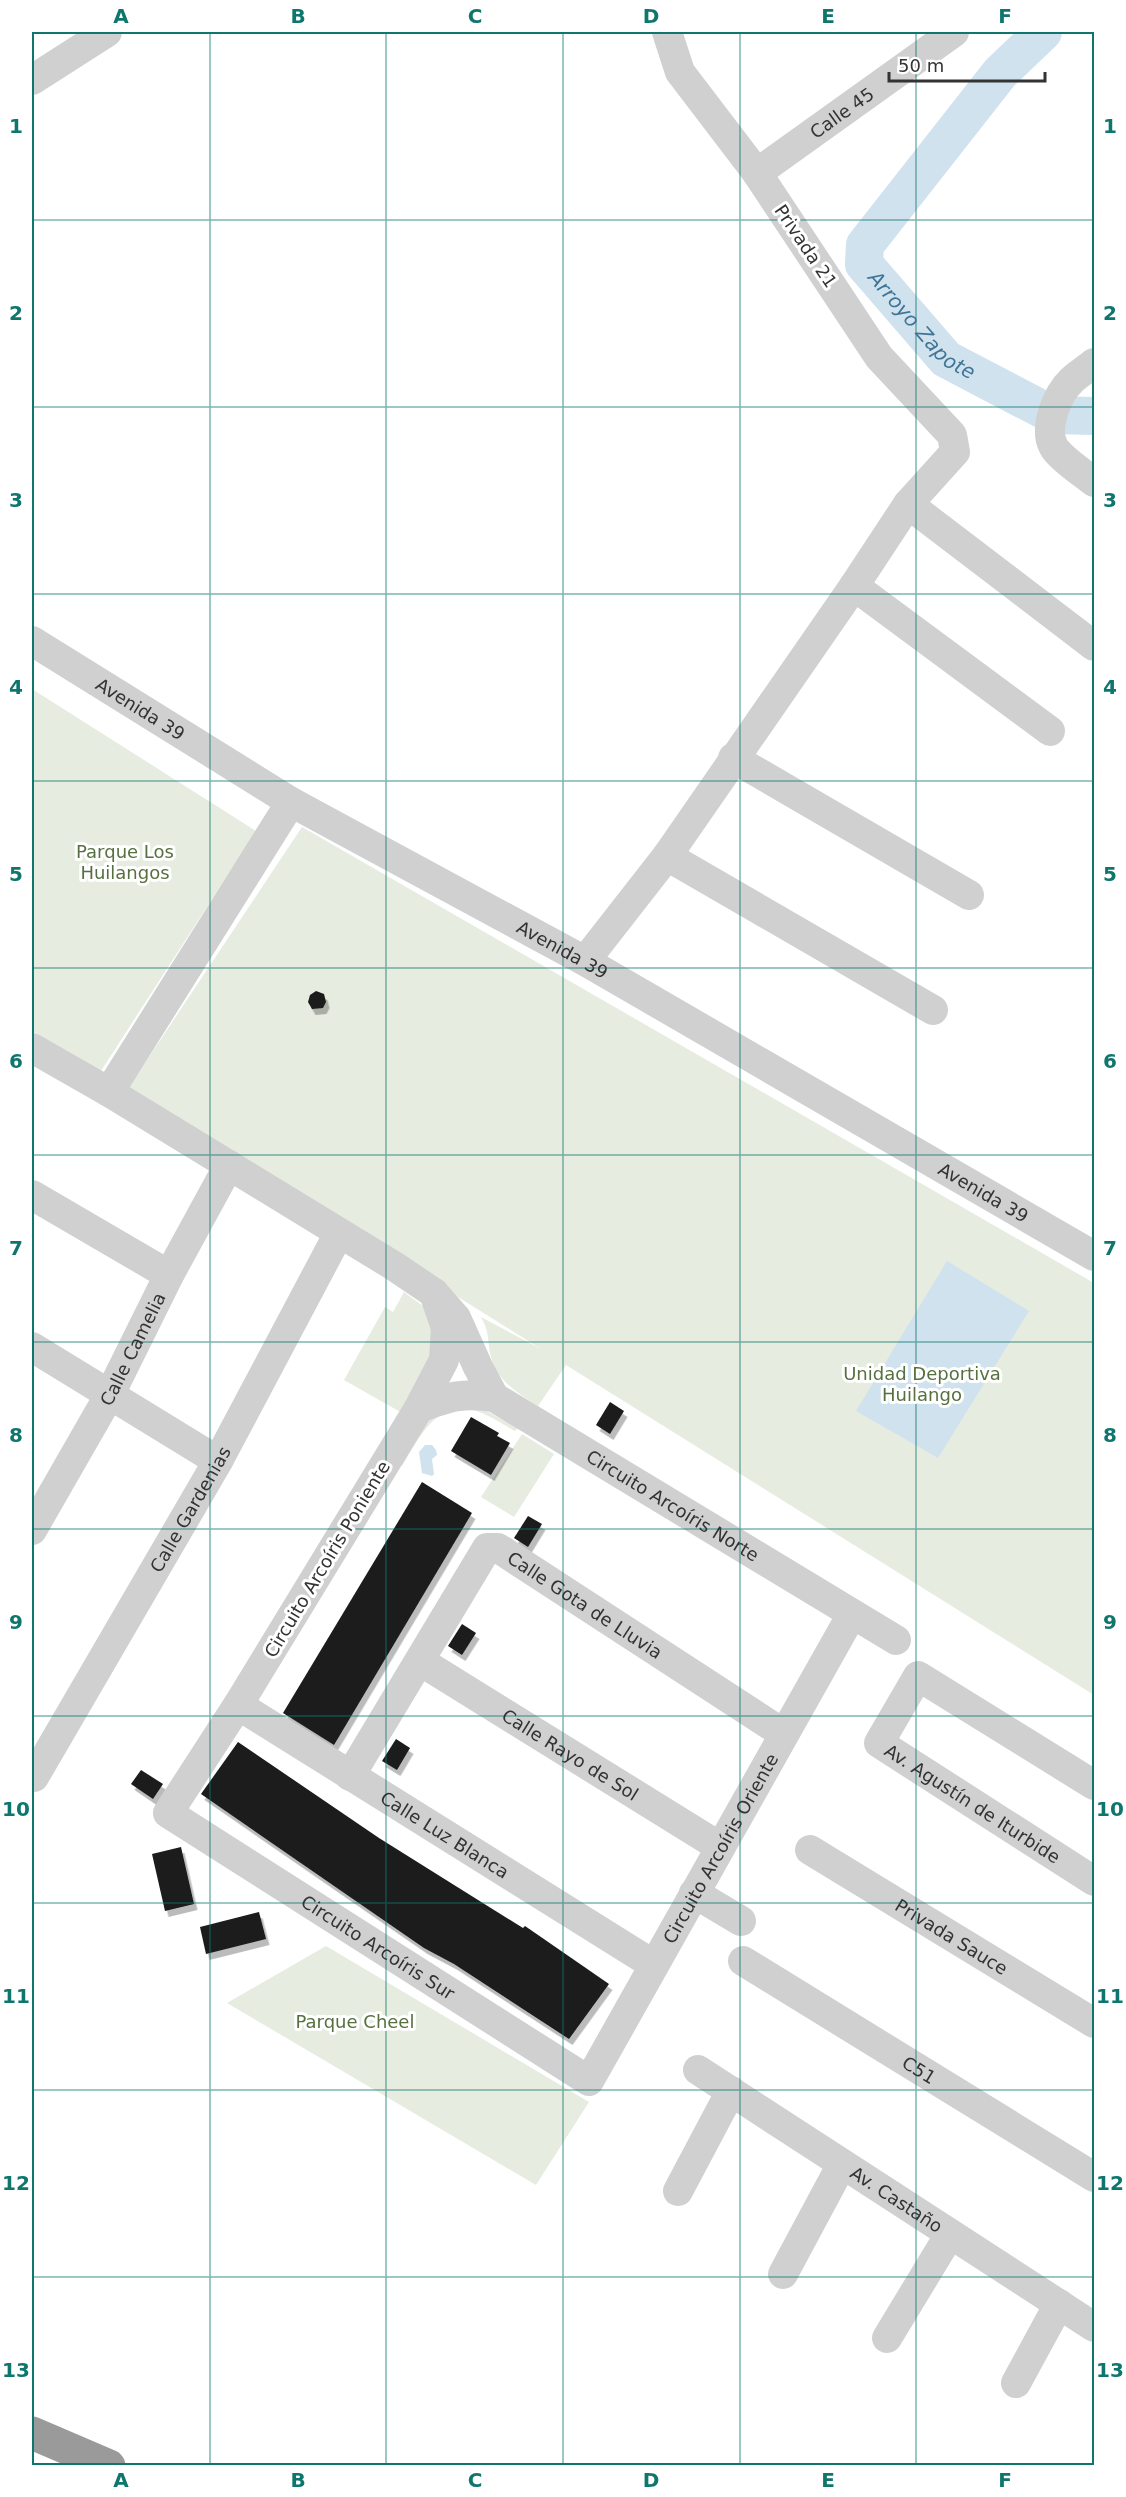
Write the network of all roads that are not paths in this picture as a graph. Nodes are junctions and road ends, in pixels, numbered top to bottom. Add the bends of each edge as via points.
1 (667, 32) edge
2 (954, 32) edge
3 (98, 34) edge
4 (32, 80) edge
5 (758, 173) junction
6 (1095, 363) edge
7 (1095, 482) edge
8 (908, 504) junction
9 (854, 586) junction
10 (32, 640) edge
11 (1095, 646) edge
12 (1050, 730) dead end
13 (733, 758) junction
14 (291, 802) junction
15 (667, 856) junction
16 (969, 895) dead end
17 (585, 961) junction
18 (933, 1010) dead end
19 (35, 1058) edge
20 (109, 1092) junction
21 (229, 1165) junction
22 (32, 1196) edge
23 (339, 1233) junction
24 (1095, 1256) edge
25 (169, 1275) junction
26 (434, 1293) junction
27 (32, 1347) edge
28 (110, 1394) junction
29 (494, 1397) junction
30 (419, 1408) junction
31 (218, 1461) junction
32 (40, 1498) edge
33 (32, 1530) edge
34 (852, 1614) junction
35 (896, 1640) dead end
36 (420, 1661) junction
37 (238, 1705) junction
38 (784, 1734) junction
39 (350, 1776) junction
40 (32, 1778) edge
41 (1095, 1785) edge
42 (168, 1813) joint
43 (720, 1847) junction
44 (810, 1851) dead end
45 (1095, 1881) edge
46 (694, 1893) junction
47 (741, 1921) dead end
48 (743, 1961) dead end
49 (654, 1965) junction
50 (1095, 2023) edge
51 (698, 2070) dead end
52 (589, 2081) joint
53 (731, 2091) junction
54 (842, 2164) junction
55 (1095, 2177) edge
56 (678, 2191) dead end
57 (950, 2234) junction
58 (783, 2274) dead end
59 (1059, 2304) junction
60 (1095, 2327) edge
61 (887, 2338) dead end
62 (1016, 2383) dead end
63 (32, 2433) edge
64 (109, 2466) edge

1 - 5 street, Privada 21 via 680,72
2 - 5 street, Calle 45
3 - 4 street
5 - 8 street, Privada 21 via 879,357 952,435 955,452
6 - 7 street via 1071,380 1059,397 1050,434 1055,448
8 - 9 street
8 - 11 street
9 - 12 street
9 - 13 street
10 - 14 street, Avenida 39
13 - 15 street
13 - 16 street
14 - 17 street, Avenida 39
14 - 20 street
15 - 17 street
15 - 18 street
17 - 24 street, Avenida 39
19 - 20 street
20 - 21 street
21 - 23 street
21 - 25 street, Calle Camelia
22 - 25 street
23 - 26 street
23 - 31 street, Calle Gardenias
25 - 28 street, Calle Camelia
26 - 29 street via 456,1318
26 - 30 street, Circuito Arcoíris Poniente via 446,1328 444,1360
27 - 28 street
28 - 31 street
28 - 32 street, Calle Camelia
29 - 30 street, Circuito Arcoíris Norte via 462,1394
29 - 34 street, Circuito Arcoíris Norte
30 - 37 street, Circuito Arcoíris Poniente
31 - 40 street, Calle Gardenias
32 - 33 street, Calle Camelia
34 - 35 street, Circuito Arcoíris Norte
34 - 38 street, Circuito Arcoíris Oriente
36 - 38 street, Calle Gota de Lluvia via 487,1548 498,1548
36 - 39 street, Calle Gota de Lluvia
36 - 43 street, Calle Rayo de Sol
37 - 39 street, Calle Luz Blanca
37 - 42 street, Circuito Arcoíris Poniente
38 - 43 street, Circuito Arcoíris Oriente
39 - 49 street, Calle Luz Blanca
41 - 45 street, Av. Agustín de Iturbide via 918,1676 879,1743
42 - 52 street, Circuito Arcoíris Sur
43 - 46 street, Circuito Arcoíris Oriente
44 - 50 street, Privada Sauce
46 - 47 street
46 - 49 street, Circuito Arcoíris Oriente
48 - 55 street, C51
49 - 52 street, Circuito Arcoíris Oriente
51 - 53 street, Av. Castaño
53 - 54 street, Av. Castaño
53 - 56 street
54 - 57 street, Av. Castaño
54 - 58 street
57 - 59 street, Av. Castaño
57 - 61 street
59 - 60 street, Av. Castaño
59 - 62 street
63 - 64 highway

